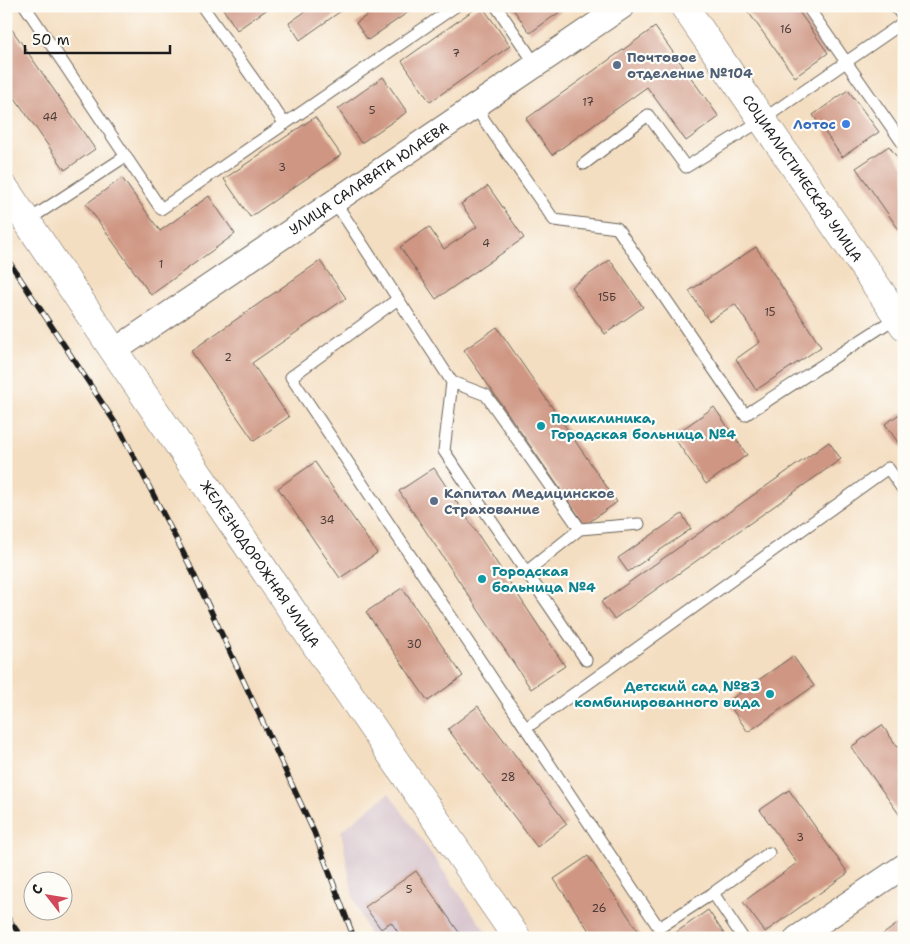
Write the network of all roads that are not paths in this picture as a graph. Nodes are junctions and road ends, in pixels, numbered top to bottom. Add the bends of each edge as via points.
1 (25, 6) edge
2 (202, 6) edge
3 (456, 6) edge
4 (496, 6) edge
5 (623, 6) edge
6 (684, 6) edge
7 (807, 6) edge
8 (895, 6) edge
9 (904, 18) edge
10 (904, 22) edge
11 (846, 62) junction
12 (536, 65) junction
13 (475, 107) junction
14 (762, 120) junction
15 (285, 124) junction
16 (904, 145) edge
17 (126, 156) junction
18 (584, 164) dead end
19 (6, 190) edge
20 (334, 202) junction
21 (27, 220) junction
22 (398, 299) junction
23 (900, 321) edge
24 (114, 351) junction
25 (452, 382) junction
26 (904, 491) edge
27 (639, 524) dead end
28 (580, 529) junction
29 (526, 572) junction
30 (586, 660) dead end
31 (526, 728) junction
32 (769, 853) dead end
33 (904, 866) edge
34 (713, 892) junction
35 (805, 935) edge
36 (517, 938) edge
37 (743, 938) edge

1 - 17 lane
2 - 15 lane
3 - 15 lane
4 - 12 lane
5 - 12 street, УЛИЦА САЛАВАТА ЮЛАЕВА
6 - 14 main road, СОЦИАЛИСТИЧЕСКАЯ УЛИЦА
7 - 11 lane
8 - 9 lane
10 - 11 lane
11 - 14 lane
11 - 16 lane
12 - 13 street, УЛИЦА САЛАВАТА ЮЛАЕВА
13 - 20 street, УЛИЦА САЛАВАТА ЮЛАЕВА
13 - 23 lane via 554,220 617,228 745,415
14 - 18 lane via 686,167 648,115
14 - 23 main road, СОЦИАЛИСТИЧЕСКАЯ УЛИЦА
15 - 17 lane via 161,209
17 - 21 lane
19 - 21 main road, ЖЕЛЕЗНОДОРОЖНАЯ УЛИЦА
20 - 22 lane
20 - 24 street, УЛИЦА САЛАВАТА ЮЛАЕВА
21 - 24 main road, ЖЕЛЕЗНОДОРОЖНАЯ УЛИЦА
22 - 25 lane
22 - 31 lane via 291,377
24 - 36 main road, ЖЕЛЕЗНОДОРОЖНАЯ УЛИЦА
25 - 28 lane via 486,394
25 - 29 lane via 444,451
26 - 31 lane via 888,468
27 - 28 lane
28 - 29 lane
29 - 30 lane
31 - 34 lane via 659,928
32 - 34 lane
33 - 35 street
34 - 37 lane

